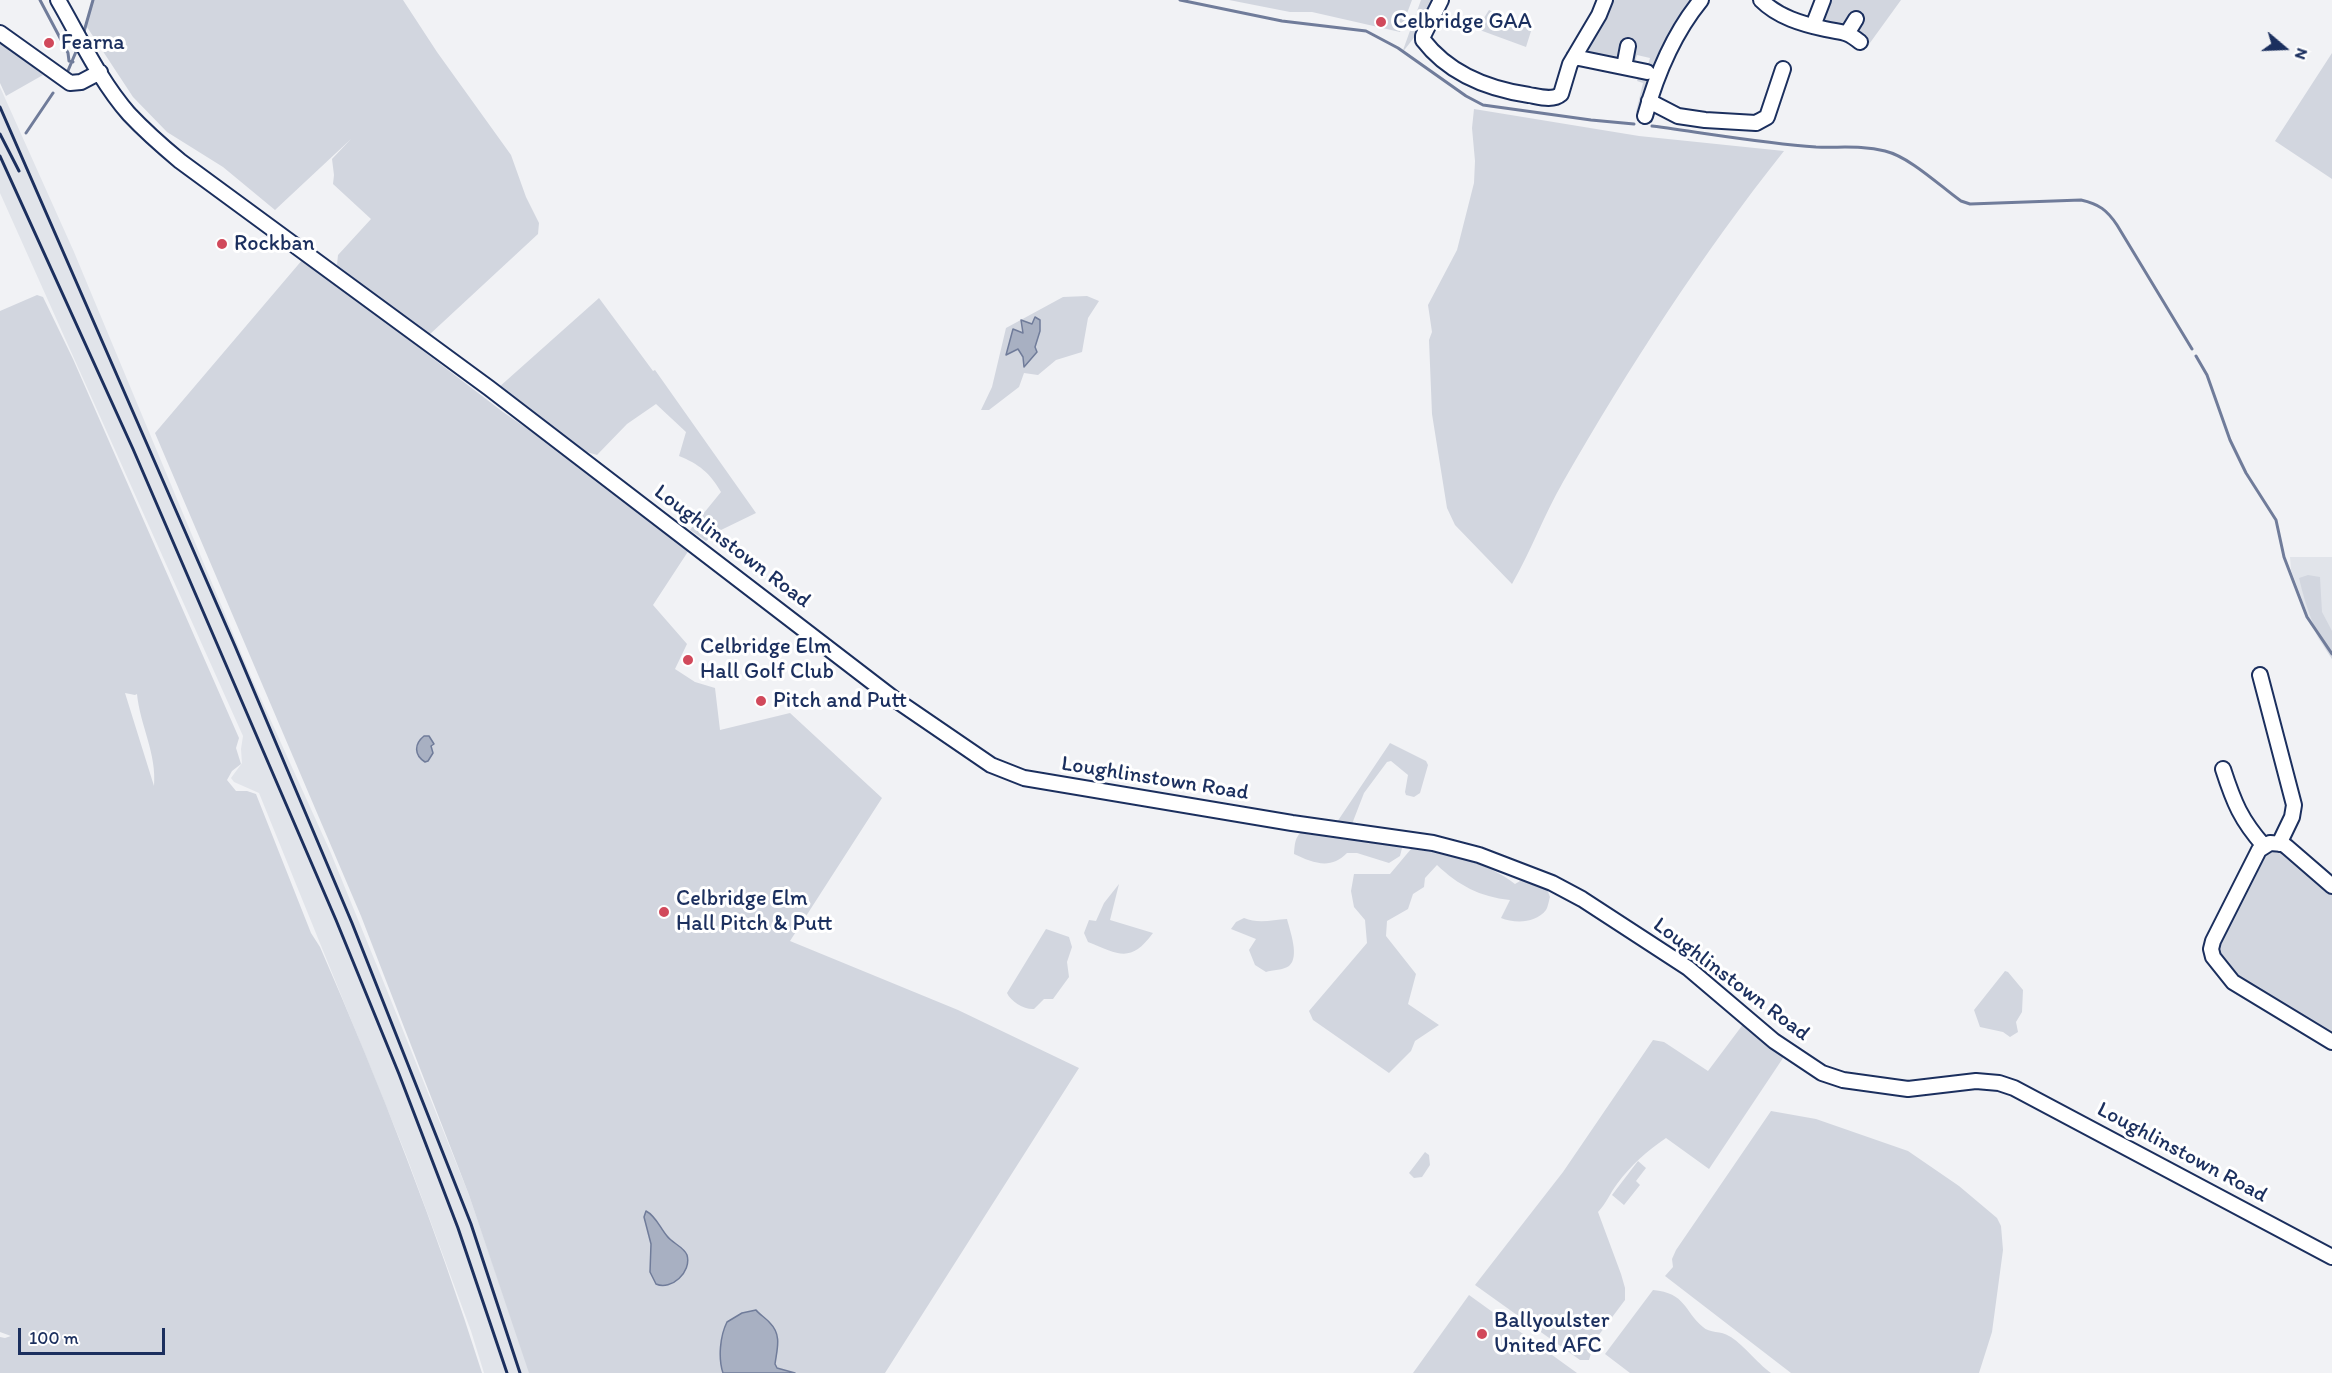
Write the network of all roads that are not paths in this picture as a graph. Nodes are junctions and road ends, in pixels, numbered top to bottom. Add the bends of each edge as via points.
1 (58, 0) edge
2 (1441, 0) edge
3 (1605, 0) edge
4 (1701, 0) edge
5 (1761, 0) edge
6 (1823, 0) edge
7 (1856, 19) dead end
8 (1813, 26) junction
9 (1848, 32) junction
10 (0, 33) edge
11 (1860, 42) dead end
12 (1628, 46) dead end
13 (1574, 57) junction
14 (1624, 67) junction
15 (1783, 69) dead end
16 (100, 72) junction
17 (1647, 72) dead end
18 (1649, 101) junction
19 (1645, 116) dead end
20 (2260, 675) dead end
21 (2223, 769) dead end
22 (2279, 844) junction
23 (2264, 846) junction
24 (2332, 886) edge
25 (2332, 1042) edge
26 (2332, 1257) edge

1 - 16 street, Loughlinstown Road
2 - 13 street via 1423,40 1471,80 1492,88 1556,98
3 - 13 street
4 - 18 street via 1675,42
5 - 8 street via 1790,19
6 - 8 street
7 - 9 street
8 - 9 street
9 - 11 street
10 - 16 street via 70,83
12 - 14 street
13 - 14 street
14 - 17 street
15 - 18 street via 1767,117 1755,123 1678,116
16 - 26 street, Loughlinstown Road via 129,114 180,161 489,388 893,698 991,765 1024,778 1433,843 1479,855 1582,899 1688,968 1774,1041 1822,1073 1843,1080 1908,1089 1982,1081 2016,1089
18 - 19 street
20 - 22 street via 2294,805
21 - 23 street via 2236,809
22 - 23 street
22 - 24 street via 2293,851
23 - 25 street via 2213,941 2213,957 2234,982

